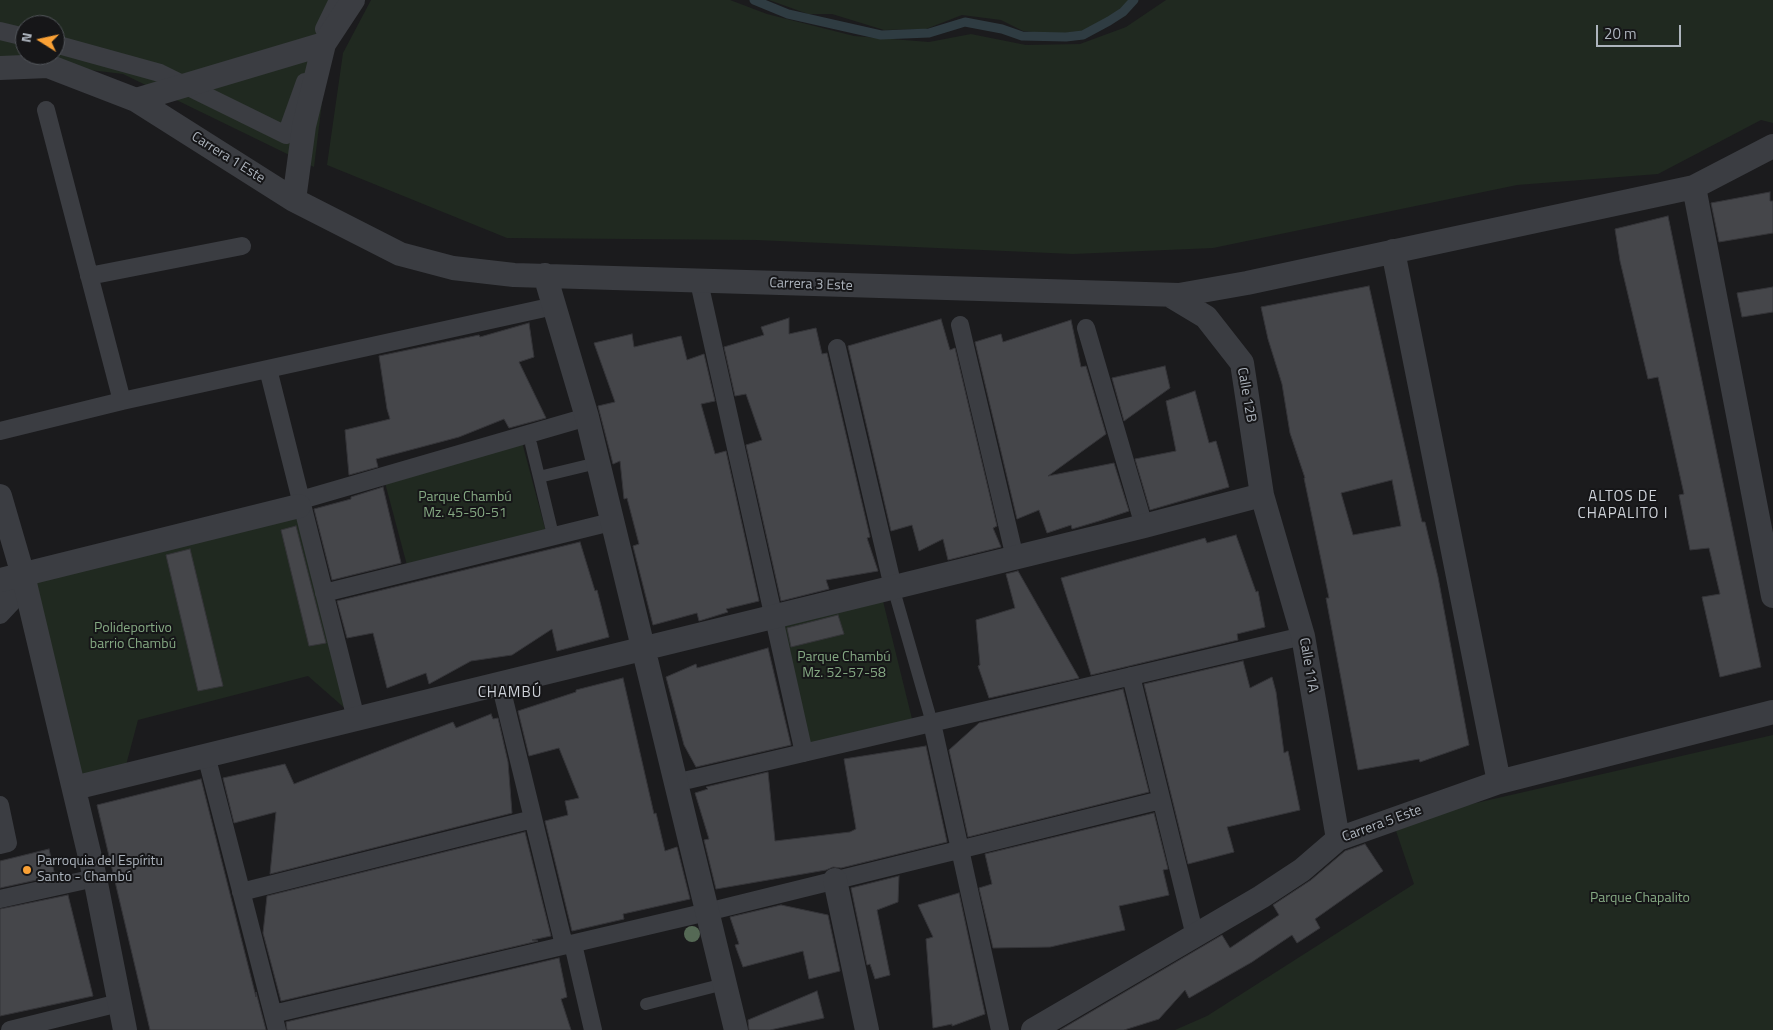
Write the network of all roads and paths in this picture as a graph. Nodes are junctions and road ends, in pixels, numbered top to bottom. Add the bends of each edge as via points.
1 (338, 0) edge
2 (353, 0) edge
3 (0, 31) edge
4 (15, 35) edge
5 (324, 44) junction
6 (65, 47) edge
7 (0, 68) edge
8 (136, 100) junction
9 (46, 110) dead end
10 (1773, 146) edge
11 (1694, 187) junction
12 (294, 200) junction
13 (242, 246) dead end
14 (1392, 251) junction
15 (453, 268) joint
16 (545, 275) junction
17 (89, 276) junction
18 (699, 282) junction
19 (1170, 296) junction
20 (554, 306) junction
21 (960, 325) dead end
22 (1086, 328) dead end
23 (837, 348) dead end
24 (268, 369) junction
25 (122, 401) junction
26 (587, 417) junction
27 (0, 431) edge
28 (531, 444) dead end
29 (597, 463) junction
30 (538, 477) junction
31 (1262, 495) junction
32 (0, 496) edge
33 (300, 503) junction
34 (611, 522) junction
35 (1144, 526) junction
36 (552, 531) dead end
37 (1014, 558) junction
38 (23, 575) junction
39 (0, 580) edge
40 (893, 588) junction
41 (324, 592) junction
42 (0, 594) edge
43 (1773, 596) edge
44 (0, 615) edge
45 (772, 617) junction
46 (1303, 636) junction
47 (643, 648) junction
48 (1131, 676) junction
49 (500, 683) junction
50 (1773, 712) edge
51 (356, 719) junction
52 (932, 723) junction
53 (804, 753) junction
54 (206, 755) junction
55 (1499, 782) junction
56 (675, 783) junction
57 (74, 788) junction
58 (1160, 800) junction
59 (0, 805) edge
60 (533, 819) junction
61 (1338, 839) junction
62 (0, 845) edge
63 (959, 850) junction
64 (95, 878) junction
65 (836, 880) junction
66 (241, 892) junction
67 (0, 899) edge
68 (707, 912) junction
69 (1195, 936) junction
70 (569, 945) junction
71 (724, 984) junction
72 (118, 1003) junction
73 (646, 1004) dead end
74 (275, 1022) edge
75 (10, 1030) edge
76 (125, 1030) edge
77 (593, 1030) edge
78 (736, 1030) edge
79 (867, 1030) edge
80 (1000, 1030) edge
81 (1033, 1030) edge

1 - 6 street via 328,18 286,135 160,73
2 - 5 street
3 - 4 street
5 - 8 street
5 - 12 street via 304,126
7 - 8 street, Carrera 1 Este via 48,66
8 - 12 street, Carrera 1 Este
9 - 17 street
10 - 11 street, Carrera 3 Este
11 - 14 street, Carrera 3 Este
11 - 43 street
12 - 15 street, Carrera 1 Este via 400,254
13 - 17 street
14 - 19 street, Carrera 3 Este via 1247,283
14 - 55 street
15 - 16 street, Carrera 3 Este
16 - 18 street, Carrera 3 Este
16 - 20 street
17 - 25 street
18 - 19 street, Carrera 3 Este
18 - 45 street
19 - 31 street, Calle 12B via 1206,317 1242,363
20 - 24 street
20 - 26 street
21 - 37 street
22 - 35 street
23 - 40 street
24 - 25 street
24 - 33 street
25 - 27 street
26 - 29 street
26 - 33 street
28 - 30 lane
29 - 30 lane
29 - 34 street
30 - 36 lane
31 - 35 street
31 - 46 street, Calle 11A
32 - 38 street
33 - 38 street
33 - 41 street
34 - 41 street
34 - 47 street
35 - 37 street
37 - 40 street
38 - 39 street
38 - 57 street
40 - 45 street
40 - 52 lane
41 - 51 street
42 - 44 street via 14,596
45 - 47 street
45 - 53 street
46 - 48 street
46 - 61 street, Calle 11A
47 - 49 street
47 - 56 street
48 - 52 street
48 - 58 street
49 - 51 street
49 - 60 street
50 - 55 street, Carrera 5 Este
51 - 54 street
52 - 53 street
52 - 63 street
53 - 56 street
54 - 57 street
54 - 66 street
55 - 61 street, Carrera 5 Este
56 - 68 street
57 - 64 street
58 - 63 street
58 - 69 street
59 - 62 street via 8,843
60 - 66 street
60 - 70 street
61 - 69 street, Carrera 5 Este via 1302,870
63 - 65 street
63 - 80 street
64 - 67 street
64 - 72 street
65 - 68 street
65 - 79 street
66 - 74 street
68 - 70 street
68 - 71 street
69 - 81 street, Carrera 5 Este
70 - 74 street
70 - 77 street
71 - 73 lane
71 - 78 street
72 - 75 street
72 - 76 street

